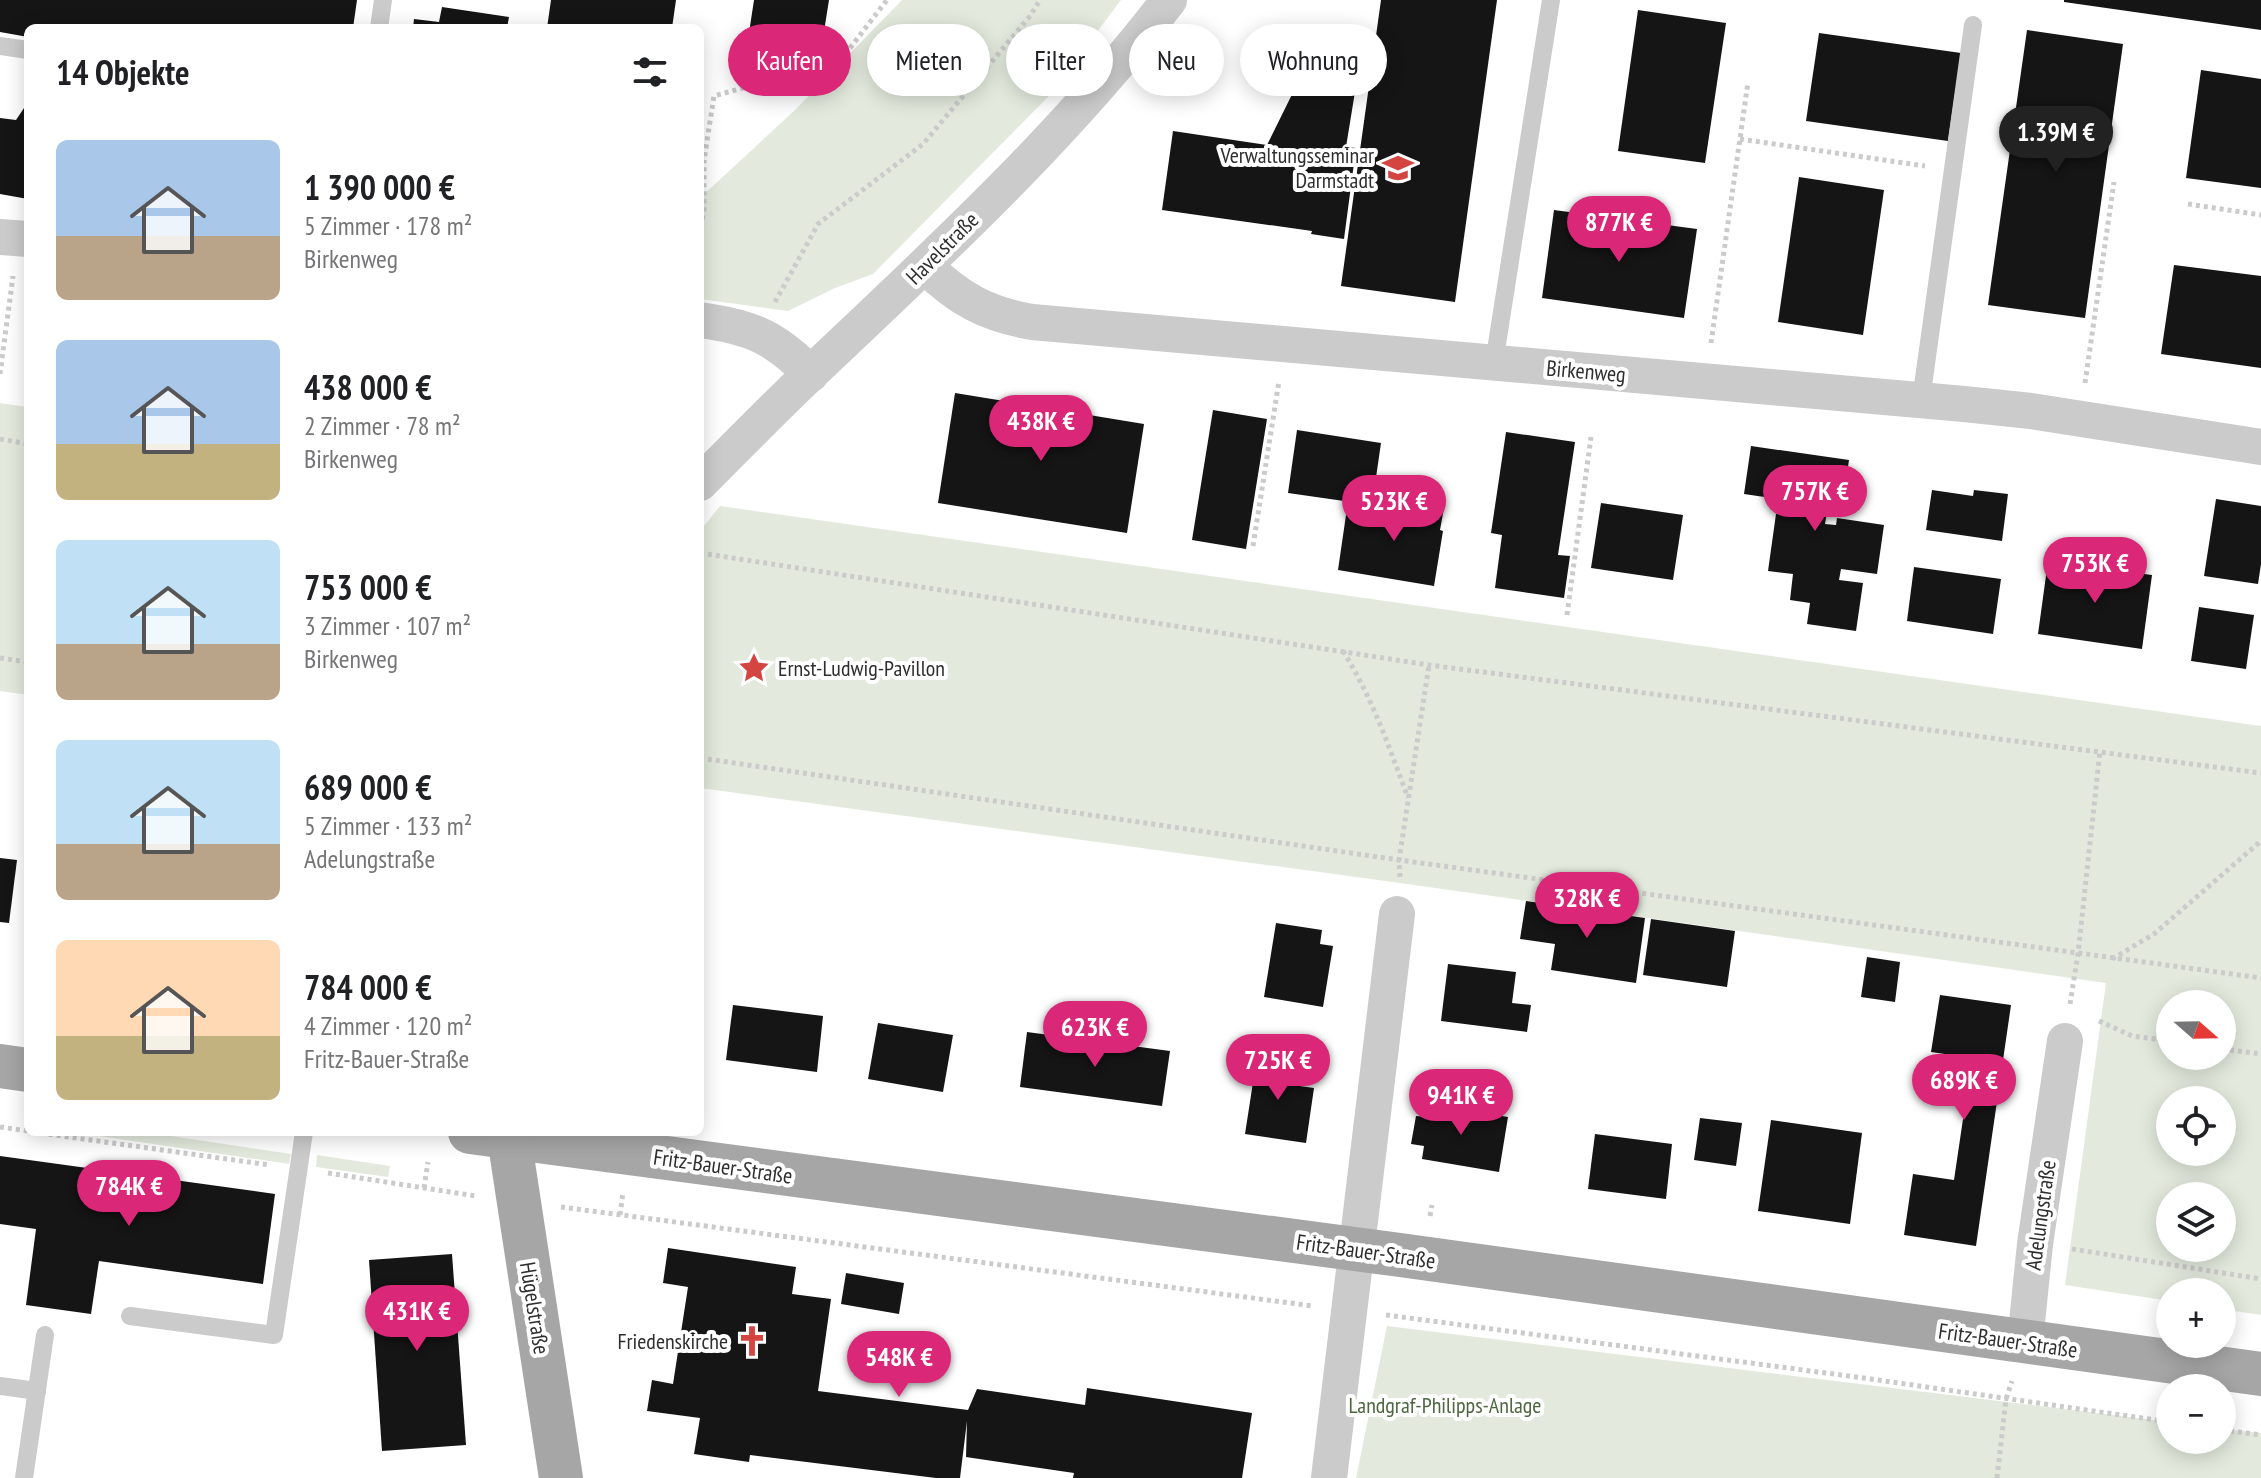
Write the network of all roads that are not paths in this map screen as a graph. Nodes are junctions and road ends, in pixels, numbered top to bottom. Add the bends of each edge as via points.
1 (383, 0) edge
2 (1169, 0) edge
3 (1551, 0) edge
4 (380, 24) edge
5 (1973, 25) dead end
6 (0, 46) edge
7 (24, 49) edge
8 (925, 266) junction
9 (704, 321) edge
10 (1494, 363) junction
11 (811, 374) junction
12 (1921, 400) junction
13 (2261, 447) edge
14 (704, 479) edge
15 (1397, 914) road end
16 (2067, 1024) road end
17 (0, 1066) edge
18 (24, 1069) edge
19 (303, 1136) edge
20 (496, 1136) edge
21 (511, 1136) edge
22 (1357, 1250) junction
23 (130, 1316) dead end
24 (45, 1335) dead end
25 (2025, 1342) junction
26 (2261, 1374) edge
27 (0, 1386) edge
28 (37, 1391) junction
29 (24, 1478) edge
30 (561, 1478) edge
31 (1329, 1478) edge

1 - 4 lane
2 - 8 street, Havelstraße via 1059,131
3 - 10 lane
5 - 12 lane
6 - 7 lane
8 - 10 street, Birkenweg via 959,296 1004,317 1032,322
8 - 11 street, Havelstraße
9 - 11 street via 761,335 783,347
10 - 12 street, Birkenweg
11 - 14 street, Havelstraße
12 - 13 street, Birkenweg via 2031,411
15 - 22 street
16 - 25 street, Adelungstraße
17 - 18 main road
19 - 23 lane via 274,1335
20 - 30 main road, Hügelstraße
21 - 22 main road, Fritz-Bauer-Straße
22 - 25 main road, Fritz-Bauer-Straße
22 - 31 street
24 - 28 lane
25 - 26 main road, Fritz-Bauer-Straße
27 - 28 lane
28 - 29 lane

